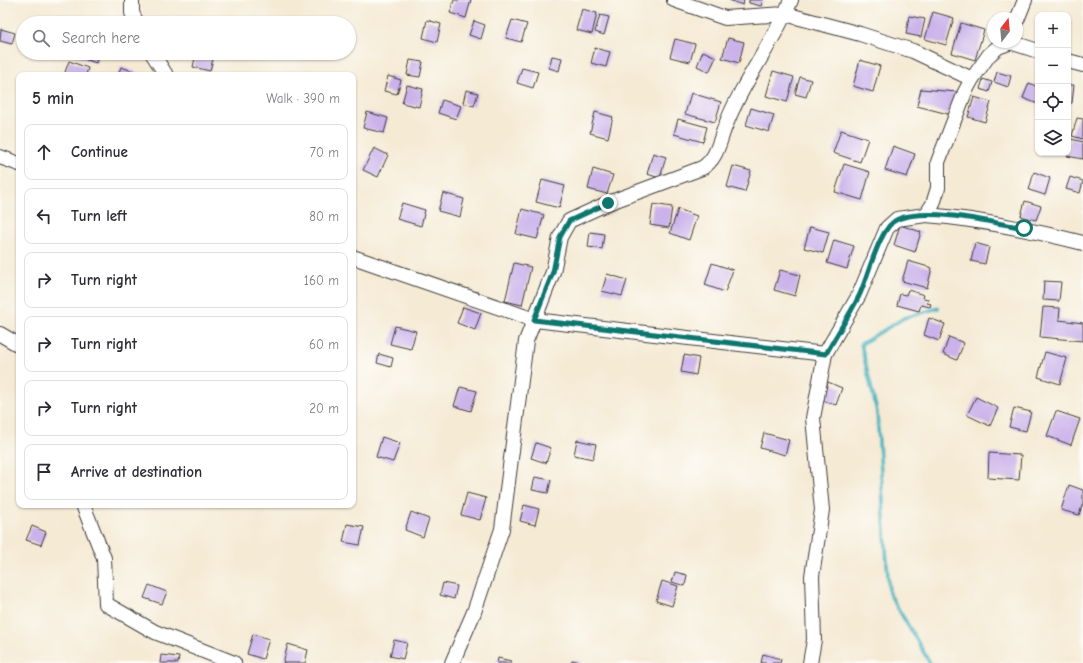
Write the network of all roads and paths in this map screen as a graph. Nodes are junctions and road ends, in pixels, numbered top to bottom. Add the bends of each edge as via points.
1 (132, 0) edge
2 (674, 0) edge
3 (791, 0) edge
4 (1025, 0) edge
5 (1020, 12) edge
6 (785, 14) junction
7 (134, 16) edge
8 (1023, 47) edge
9 (997, 48) edge
10 (1035, 50) edge
11 (156, 60) edge
12 (1071, 62) edge
13 (1083, 65) edge
14 (164, 72) edge
15 (972, 79) junction
16 (0, 157) edge
17 (16, 163) edge
18 (926, 214) junction
19 (1083, 244) edge
20 (356, 259) edge
21 (534, 320) junction
22 (0, 334) edge
23 (16, 343) edge
24 (826, 354) junction
25 (84, 508) edge
26 (234, 663) edge
27 (452, 663) edge
28 (810, 663) edge

1 - 7 street
2 - 6 street via 724,18
3 - 6 street
4 - 5 street
6 - 15 street via 912,51
6 - 21 street via 741,94 710,163 569,221 560,237 553,272
8 - 10 street
9 - 15 street
11 - 14 street
12 - 13 street
15 - 18 street via 938,162 938,188 933,204
16 - 17 street
18 - 19 street via 1024,228
18 - 24 street via 897,219 887,228 859,295
20 - 21 street
21 - 24 street
21 - 27 street via 526,341 502,529 474,612
22 - 23 street
24 - 28 street via 813,418 822,510 812,576 814,640
25 - 26 street via 104,558 106,604 155,632

